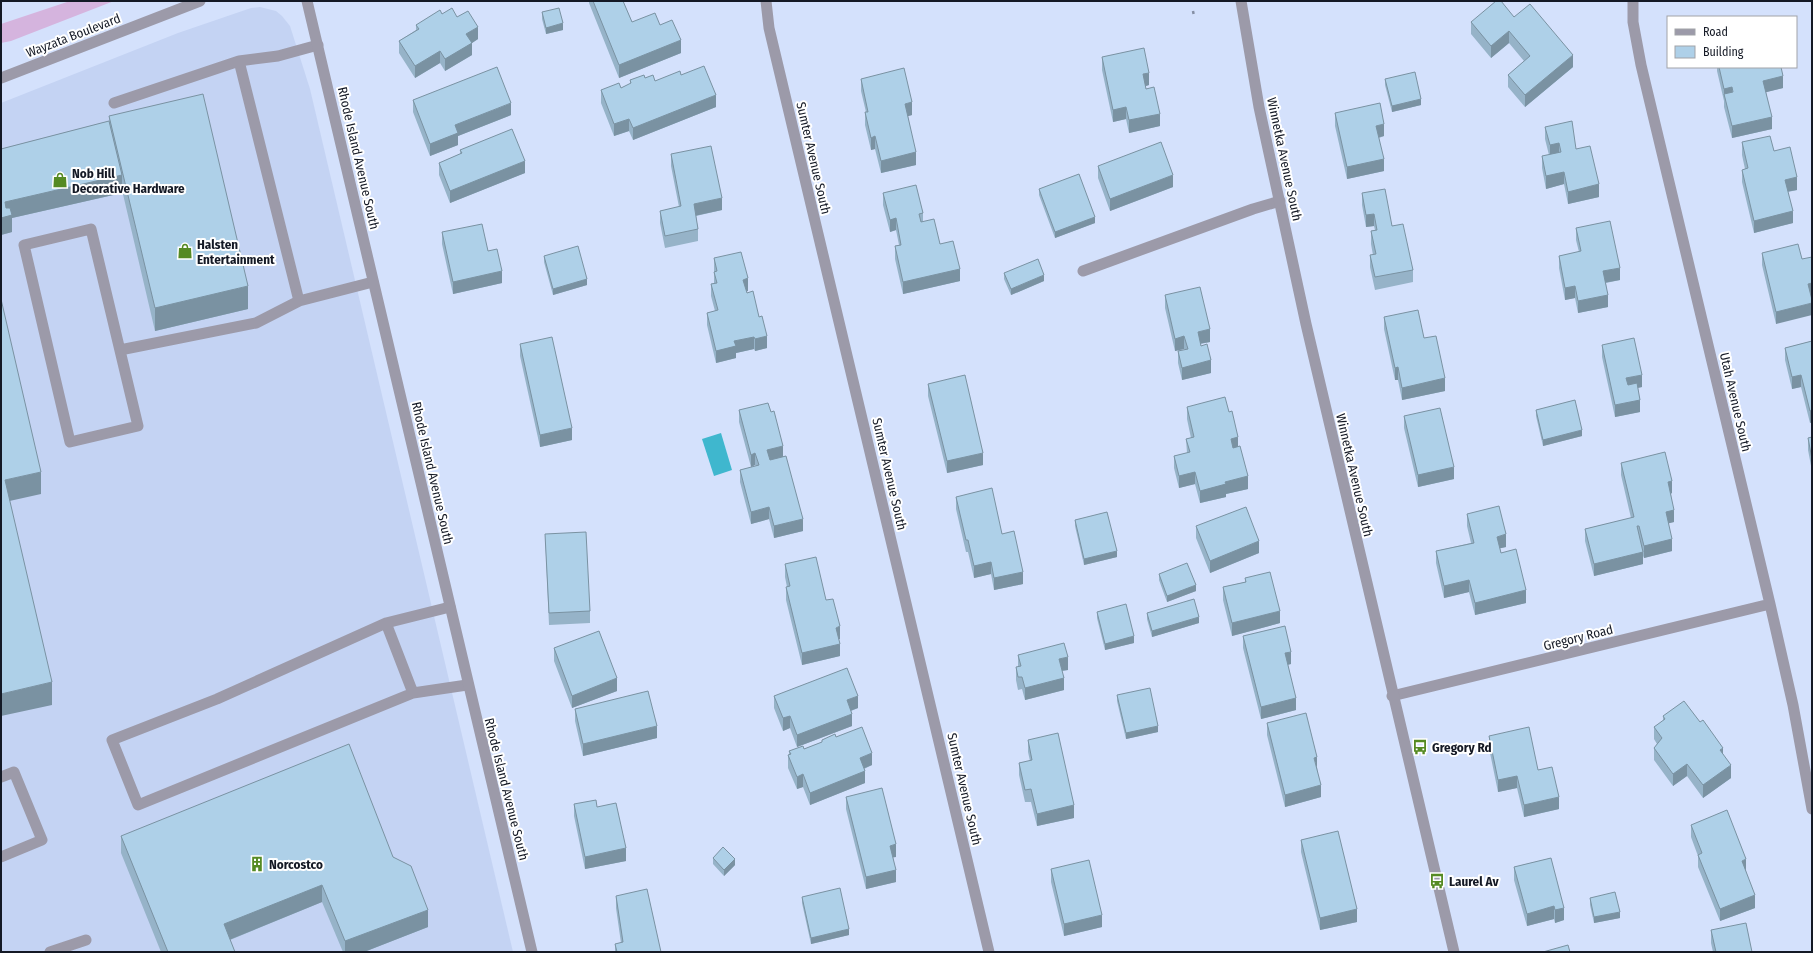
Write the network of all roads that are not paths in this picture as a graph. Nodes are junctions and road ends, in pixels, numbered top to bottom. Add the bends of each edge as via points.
1 (200, 1) edge
2 (307, 1) edge
3 (766, 1) edge
4 (1241, 1) edge
5 (1633, 1) edge
6 (318, 45) junction
7 (240, 61) junction
8 (1, 78) edge
9 (114, 103) dead end
10 (1280, 202) junction
11 (1083, 270) dead end
12 (374, 282) junction
13 (299, 301) junction
14 (120, 350) junction
15 (1770, 604) junction
16 (450, 607) junction
17 (386, 623) junction
18 (467, 685) junction
19 (413, 693) junction
20 (1392, 696) junction
21 (1, 777) edge
22 (1812, 809) edge
23 (1, 857) edge
24 (86, 940) dead end
25 (50, 952) edge
26 (532, 952) edge
27 (989, 952) edge
28 (1454, 952) edge

1 - 8 street, Wayzata Boulevard
2 - 6 street, Rhode Island Avenue South
3 - 27 street, Sumter Avenue South via 771,36
4 - 10 street, Winnetka Avenue South via 1259,107
5 - 15 street, Utah Avenue South via 1633,22 1641,65
6 - 7 street via 278,56
6 - 12 street, Rhode Island Avenue South
7 - 9 street
7 - 13 street
10 - 11 street via 1252,209
10 - 20 street, Winnetka Avenue South via 1309,340
12 - 13 street
12 - 16 street, Rhode Island Avenue South
13 - 14 street via 256,323
14 - 14 street via 92,229 24,245 70,442 138,426
15 - 20 street, Gregory Road
15 - 22 street, Utah Avenue South via 1793,705
16 - 17 street
16 - 18 street, Rhode Island Avenue South
17 - 19 street
17 - 19 street via 216,700 112,740 138,805
18 - 19 street
18 - 26 street, Rhode Island Avenue South
20 - 28 street, Winnetka Avenue South
21 - 23 street via 14,772 42,840
24 - 25 street

